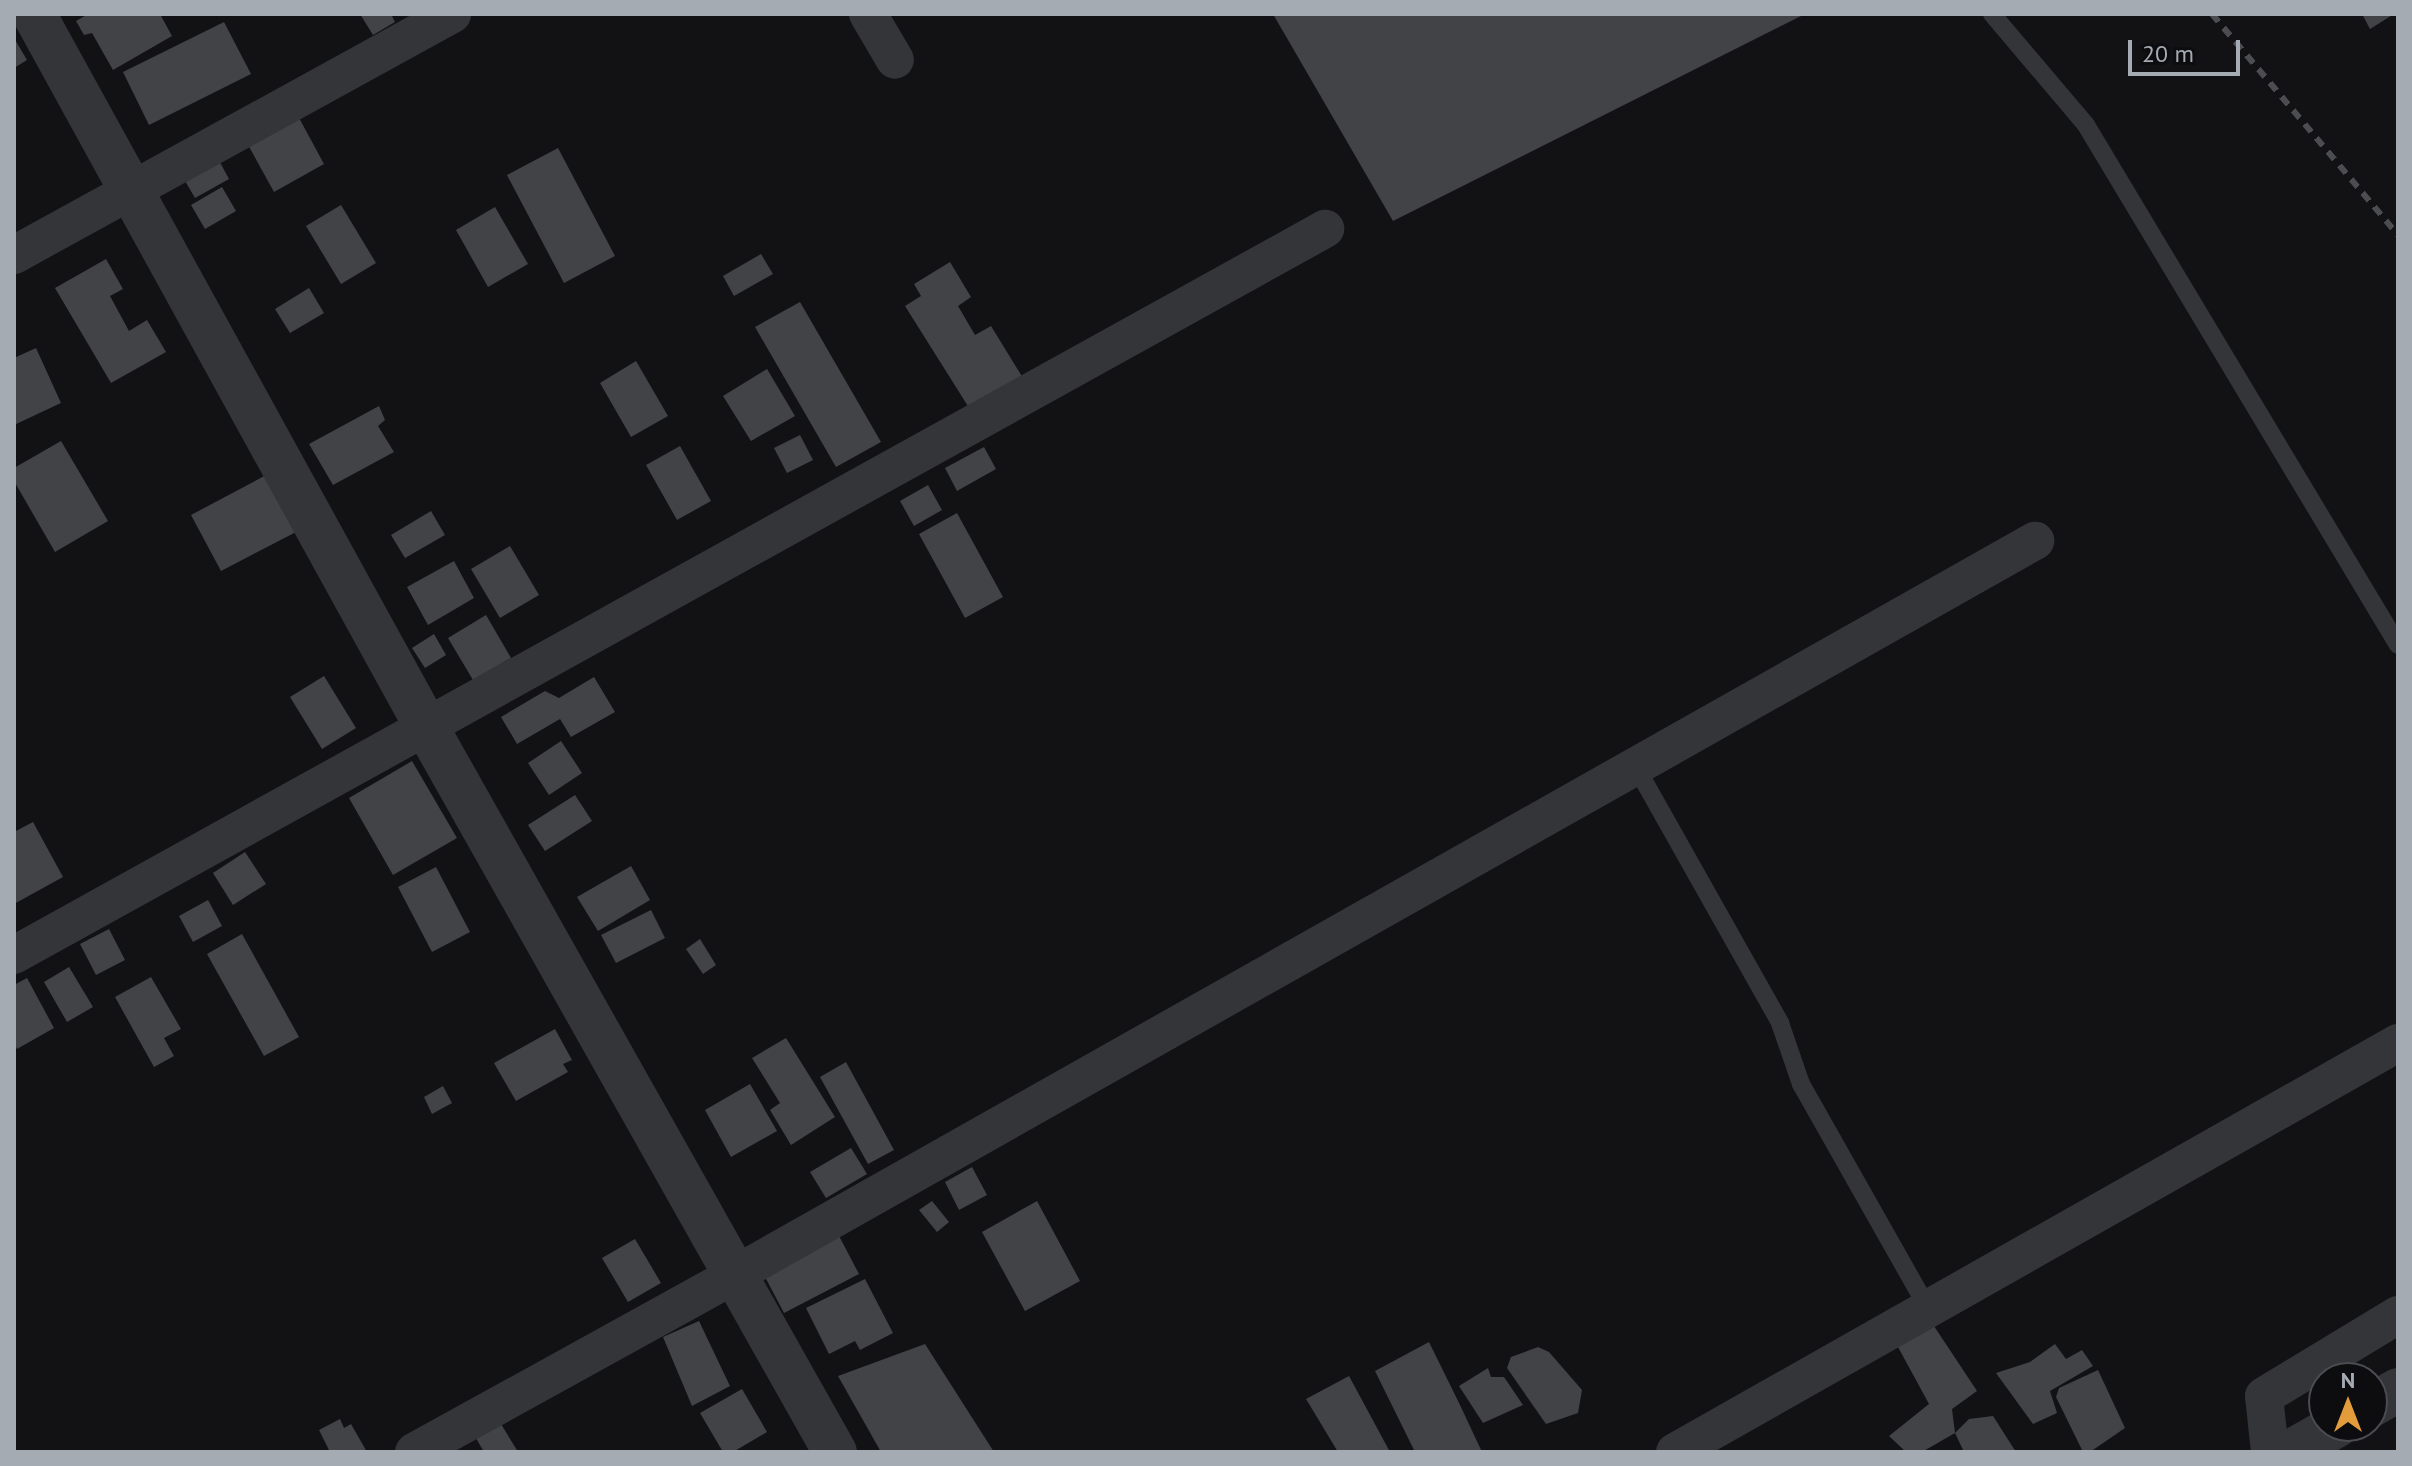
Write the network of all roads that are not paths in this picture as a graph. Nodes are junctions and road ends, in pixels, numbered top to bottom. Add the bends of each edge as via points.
1 (34, 14) edge
2 (452, 14) edge
3 (868, 14) edge
4 (1992, 14) edge
5 (895, 60) dead end
6 (131, 190) junction
7 (1325, 229) dead end
8 (14, 255) edge
9 (2035, 541) dead end
10 (2398, 645) edge
11 (427, 728) junction
12 (1636, 767) junction
13 (14, 955) edge
14 (2398, 1043) edge
15 (736, 1274) junction
16 (1927, 1307) junction
17 (2398, 1315) edge
18 (2308, 1442) edge
19 (414, 1452) edge
20 (835, 1452) edge
21 (1675, 1452) edge
22 (2270, 1452) edge
23 (2290, 1452) edge

1 - 6 street
2 - 6 street
3 - 5 street
4 - 10 lane via 2086,125
6 - 8 street
6 - 11 street
7 - 11 street
9 - 12 street
11 - 13 street
11 - 15 street
12 - 15 street
12 - 16 lane via 1780,1023 1801,1084
14 - 16 street
15 - 19 street
15 - 20 street
16 - 21 street
17 - 22 street via 2264,1396
18 - 23 street

